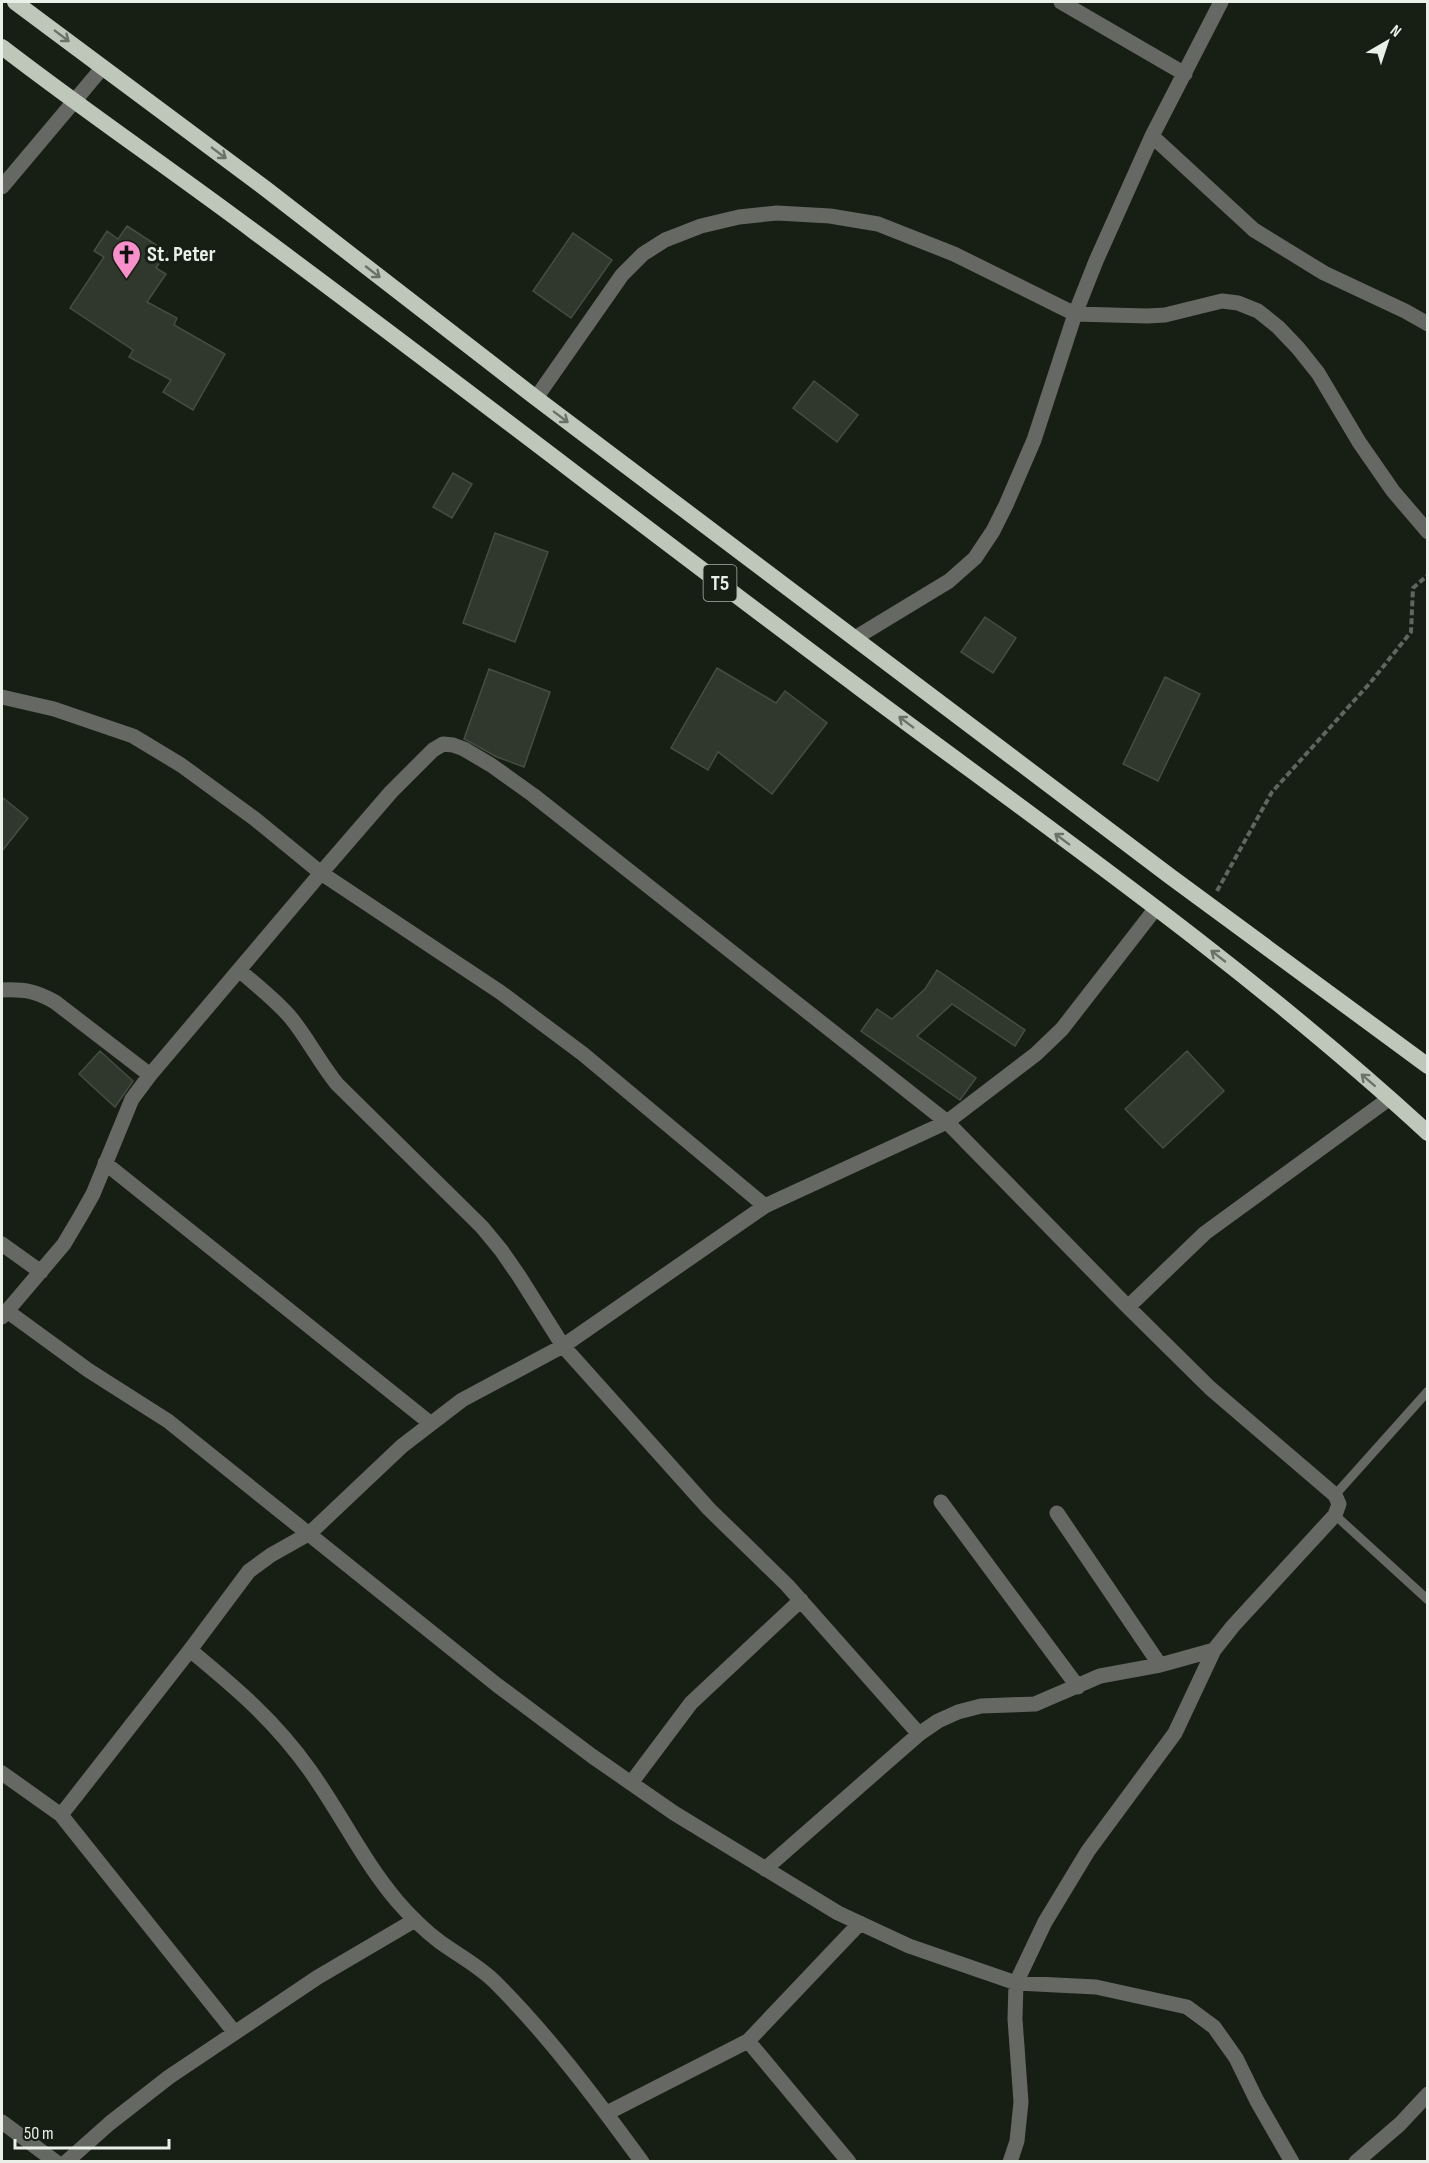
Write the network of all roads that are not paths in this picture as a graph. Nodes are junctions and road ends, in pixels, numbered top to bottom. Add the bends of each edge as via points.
1 (15, 2) edge
2 (1061, 2) edge
3 (1221, 2) edge
4 (2, 47) edge
5 (103, 67) junction
6 (1185, 74) junction
7 (73, 102) junction
8 (1152, 136) junction
9 (2, 188) edge
10 (1075, 314) junction
11 (1428, 324) edge
12 (536, 398) junction
13 (1428, 532) edge
14 (855, 638) junction
15 (2, 697) edge
16 (321, 873) junction
17 (1156, 908) junction
18 (239, 970) junction
19 (2, 990) edge
20 (1428, 1066) edge
21 (150, 1075) junction
22 (1389, 1098) junction
23 (947, 1122) junction
24 (1428, 1133) edge
25 (105, 1163) junction
26 (765, 1206) junction
27 (2, 1245) edge
28 (41, 1272) junction
29 (1128, 1307) junction
30 (4, 1314) edge
31 (563, 1346) junction
32 (1428, 1391) edge
33 (430, 1423) junction
34 (1335, 1495) junction
35 (941, 1502) dead end
36 (1057, 1514) dead end
37 (1335, 1515) junction
38 (310, 1533) junction
39 (801, 1600) junction
40 (1428, 1600) edge
41 (190, 1650) junction
42 (1214, 1650) junction
43 (1160, 1665) junction
44 (1078, 1687) junction
45 (919, 1734) junction
46 (2, 1773) edge
47 (631, 1783) junction
48 (61, 1815) junction
49 (765, 1869) junction
50 (414, 1920) junction
51 (860, 1923) junction
52 (1016, 1983) junction
53 (235, 2033) junction
54 (748, 2041) junction
55 (1428, 2094) edge
56 (607, 2113) junction
57 (2, 2122) edge
58 (56, 2162) edge
59 (66, 2162) edge
60 (642, 2162) edge
61 (849, 2162) edge
62 (1010, 2162) edge
63 (1292, 2162) edge
64 (1356, 2162) edge

1 -> 5 highway, T5
2 - 6 street
3 - 6 street
4 - 7 highway, T5
5 - 7 street
5 -> 12 highway, T5
6 - 8 street
7 - 9 street
17 -> 7 highway, T5 via 254,231
8 - 10 street
8 - 11 street via 1254,230 1324,273
10 - 12 street via 954,254 878,224 777,213 739,217 664,240 643,254 622,275
10 - 13 street via 1165,315 1222,301 1258,311 1292,341 1318,373 1359,442
10 - 14 street via 1034,441 1006,505 975,558 949,581
12 -> 14 highway, T5
14 - 20 highway, T5
15 - 16 street via 54,709 133,736 181,765
16 - 18 street
16 - 23 street via 413,769 438,747 453,745 491,765 533,795
16 - 26 street via 500,992 583,1054
22 -> 17 highway, T5 via 1299,1020
17 - 23 street via 1062,1029
18 - 21 street
18 - 31 street via 290,1017 337,1084 482,1227 519,1276
19 - 21 street via 39,992
21 - 25 street via 132,1099
22 - 24 highway, T5
22 - 29 street via 1205,1233
23 - 26 street
23 - 29 street
25 - 28 street via 80,1217
25 - 33 street
26 - 31 street
27 - 28 street
28 - 30 street
29 - 34 street via 1210,1388
30 - 38 street via 168,1421
31 - 33 street via 462,1400
31 - 39 street via 710,1509
32 - 34 lane
33 - 38 street
34 - 37 street via 1339,1504
35 - 44 street
36 - 43 street
37 - 40 lane
37 - 42 street
38 - 41 street via 249,1571
38 - 47 street via 497,1685
39 - 45 street
39 - 47 street via 691,1703
41 - 48 street
41 - 50 street via 270,1720 308,1768 378,1876
42 - 43 street
42 - 52 street via 1175,1733 1088,1851 1045,1922
43 - 44 street via 1100,1676
44 - 45 street via 1035,1704 981,1706 958,1712
45 - 49 street
46 - 48 street
47 - 49 street
48 - 53 street
49 - 51 street
50 - 53 street via 318,1977
50 - 56 street via 493,1980 557,2049
51 - 52 street via 909,1946
51 - 54 street
52 - 62 street via 1021,2102
52 - 63 street via 1096,1987 1187,2007 1214,2027 1236,2058
53 - 59 street via 140,2098
54 - 56 street
54 - 61 street
55 - 64 street
56 - 60 street
57 - 58 street

